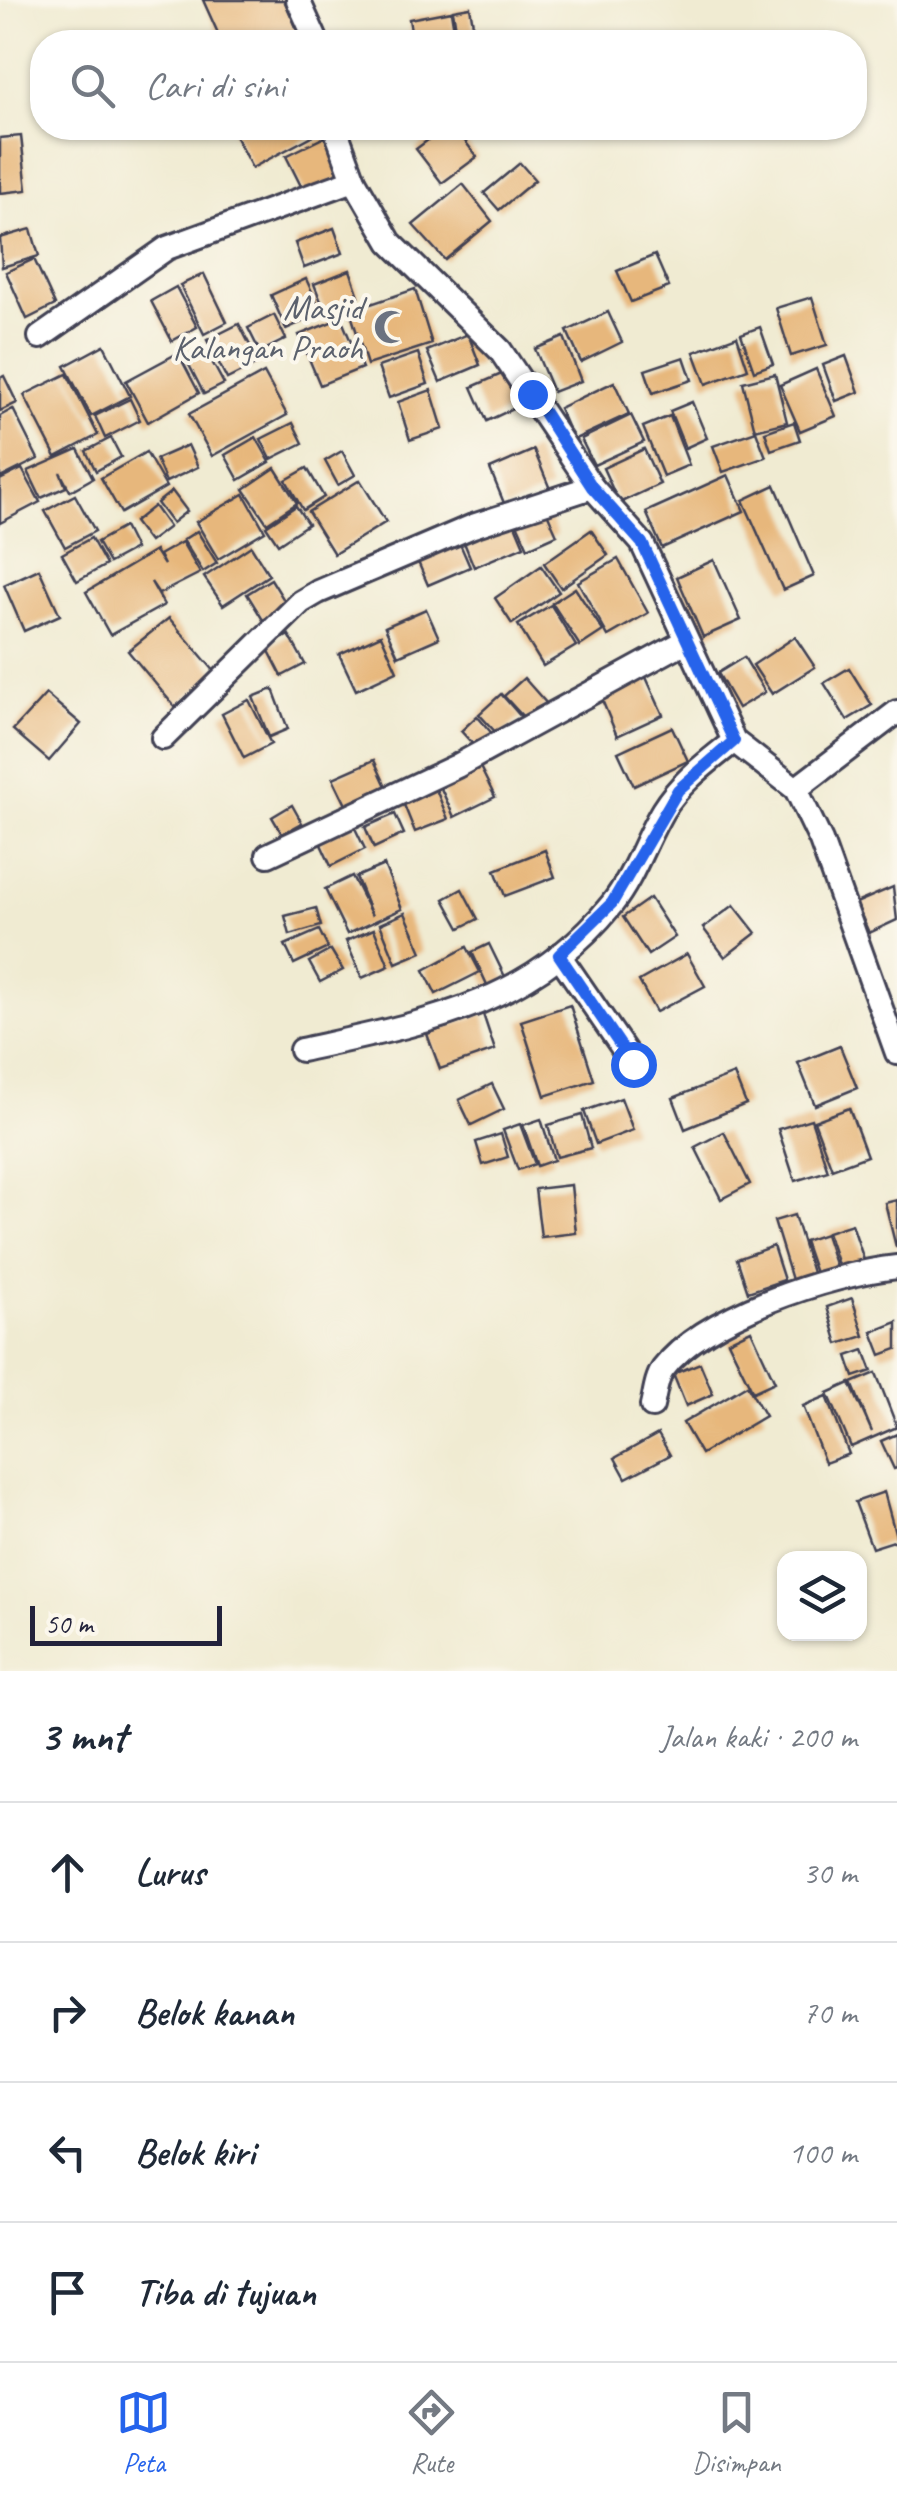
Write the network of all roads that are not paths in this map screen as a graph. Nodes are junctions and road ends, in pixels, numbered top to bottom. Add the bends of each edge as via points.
1 (298, 0) edge
2 (312, 30) edge
3 (339, 140) edge
4 (354, 180) junction
5 (40, 336) dead end
6 (592, 487) junction
7 (686, 641) junction
8 (897, 712) edge
9 (163, 738) dead end
10 (734, 741) junction
11 (796, 789) junction
12 (268, 855) dead end
13 (559, 955) junction
14 (301, 1050) dead end
15 (897, 1053) edge
16 (633, 1064) dead end
17 (897, 1267) edge
18 (652, 1406) dead end

1 - 2 street
3 - 4 street
4 - 5 street via 167,248
4 - 6 street via 390,242 500,350
6 - 7 street via 642,543
6 - 9 street via 472,526 318,592
7 - 10 street
7 - 12 street via 457,766
8 - 11 street
10 - 11 street
10 - 13 street via 678,790 612,903
11 - 15 street
13 - 14 street via 503,994 448,1018
13 - 16 street
17 - 18 street via 813,1287 745,1313 678,1352 660,1374

